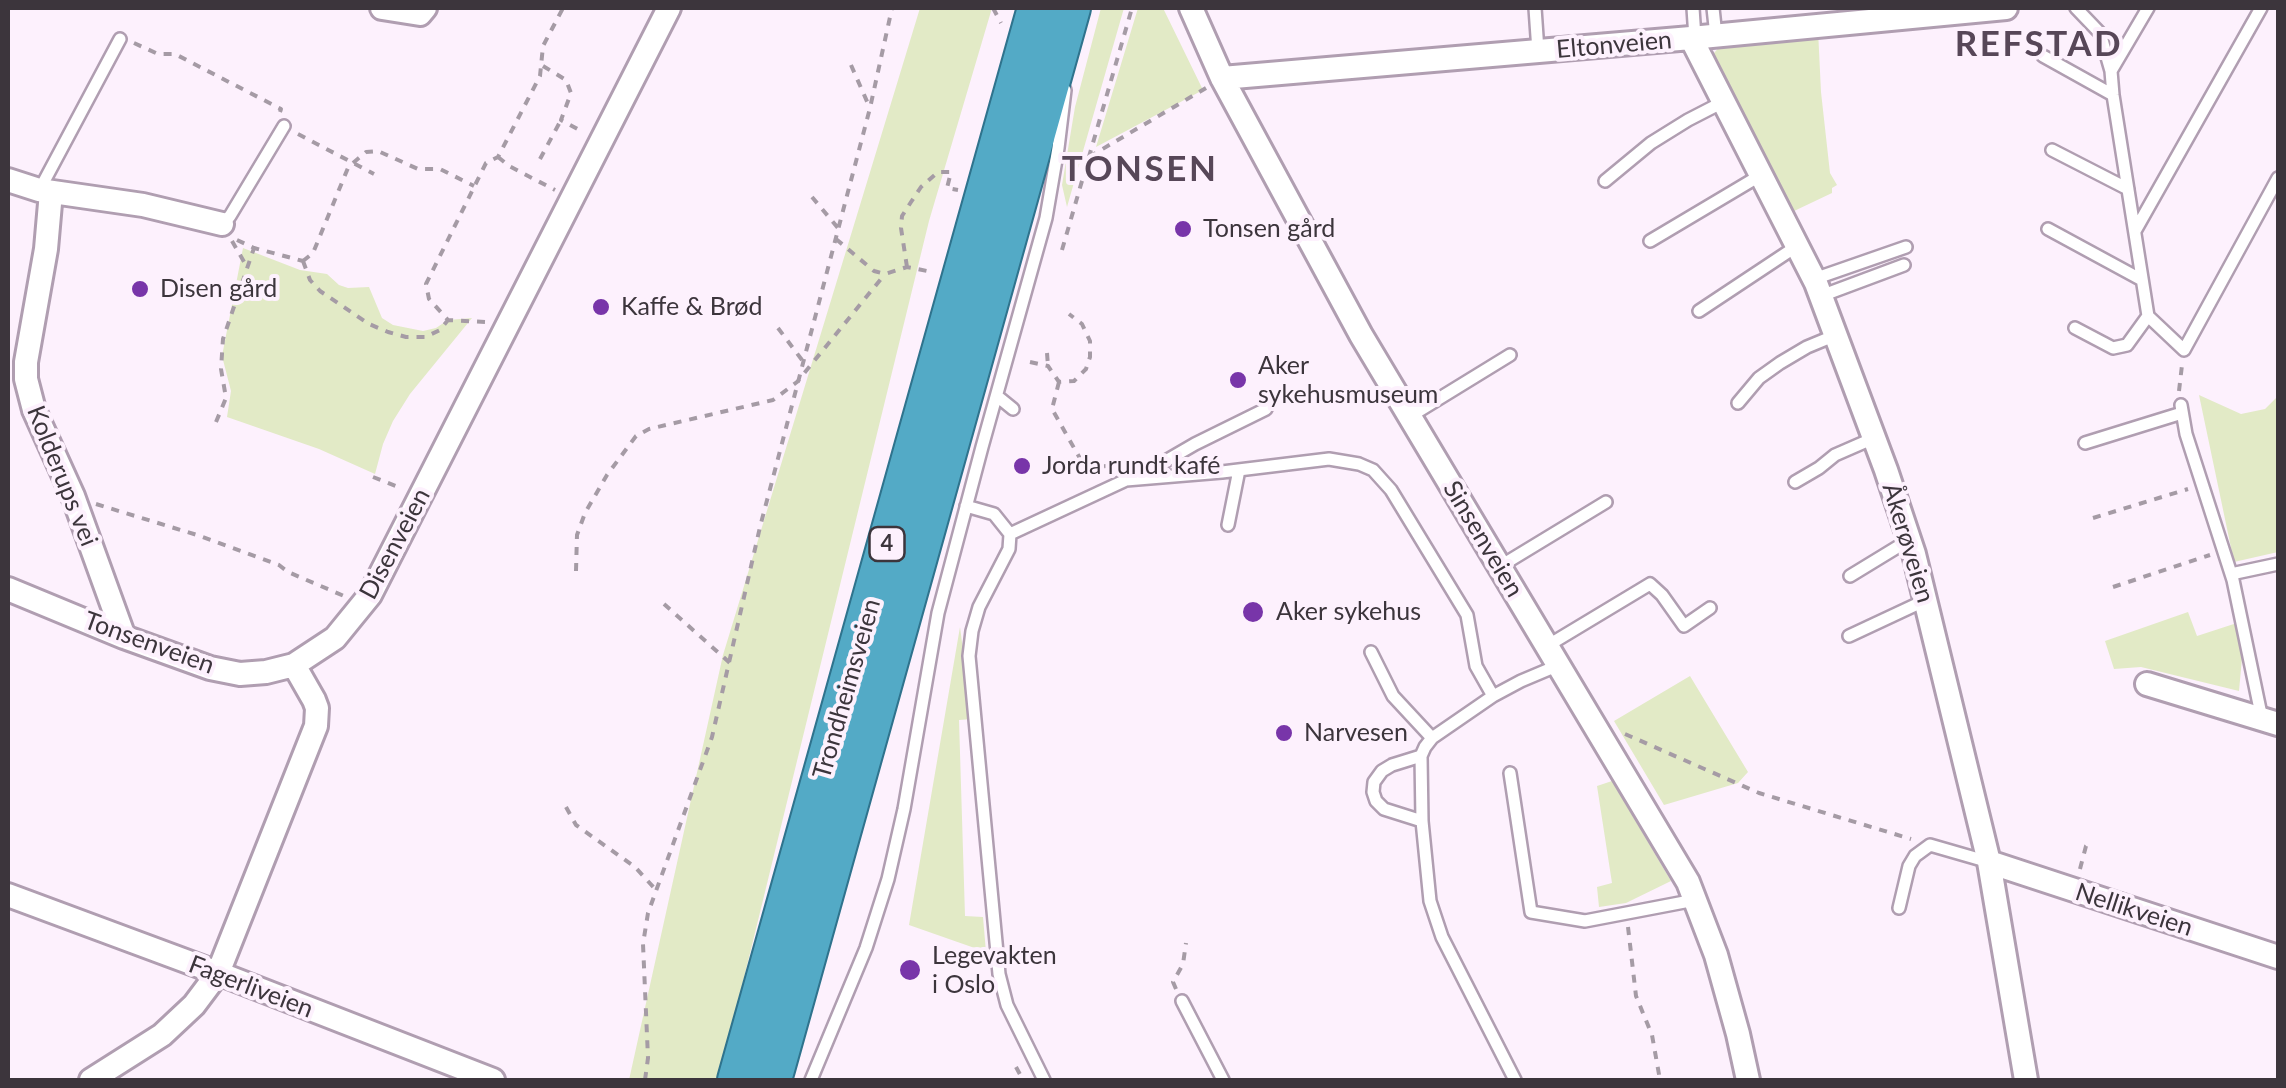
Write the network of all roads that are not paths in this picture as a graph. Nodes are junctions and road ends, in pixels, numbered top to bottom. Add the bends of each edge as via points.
1 (382, 8) edge
2 (425, 8) edge
3 (668, 8) edge
4 (1037, 8) edge
5 (1071, 8) edge
6 (1191, 8) edge
7 (1535, 8) edge
8 (1693, 8) edge
9 (1714, 8) edge
10 (2006, 8) edge
11 (2076, 8) edge
12 (2148, 8) edge
13 (2260, 8) edge
14 (1862, 15) edge
15 (1700, 37) junction
16 (120, 38) road end
17 (1538, 52) junction
18 (2042, 56) dead end
19 (2112, 71) junction
20 (1222, 78) junction
21 (2113, 95) junction
22 (1723, 102) junction
23 (284, 126) road end
24 (2052, 150) dead end
25 (1761, 176) junction
26 (2278, 178) edge
27 (8, 180) edge
28 (1605, 181) dead end
29 (2128, 189) junction
30 (46, 191) junction
31 (222, 224) joint
32 (2048, 229) dead end
33 (2135, 231) junction
34 (1650, 241) dead end
35 (1797, 246) junction
36 (1906, 247) dead end
37 (1904, 265) dead end
38 (2142, 280) junction
39 (1817, 288) junction
40 (1699, 311) dead end
41 (2148, 316) junction
42 (2075, 328) dead end
43 (1836, 336) junction
44 (1510, 355) dead end
45 (997, 396) junction
46 (1738, 403) dead end
47 (1013, 408) dead end
48 (1266, 409) dead end
49 (1410, 416) junction
50 (1874, 438) junction
51 (2085, 443) dead end
52 (1239, 470) junction
53 (1156, 476) junction
54 (1795, 482) dead end
55 (1606, 502) dead end
56 (966, 506) junction
57 (1228, 525) dead end
58 (1010, 534) junction
59 (1910, 540) junction
60 (2278, 564) edge
61 (1499, 567) junction
62 (2231, 574) junction
63 (1850, 576) dead end
64 (8, 589) edge
65 (1926, 600) junction
66 (1710, 608) dead end
67 (1849, 636) dead end
68 (124, 637) junction
69 (1371, 652) dead end
70 (1553, 655) junction
71 (294, 665) junction
72 (2146, 684) dead end
73 (1493, 696) junction
74 (2270, 722) edge
75 (1432, 738) junction
76 (1421, 756) junction
77 (1510, 773) dead end
78 (1422, 822) junction
79 (1988, 862) junction
80 (8, 895) edge
81 (1694, 900) junction
82 (1898, 908) dead end
83 (2278, 957) edge
84 (218, 974) junction
85 (1182, 1001) dead end
86 (91, 1080) edge
87 (493, 1080) edge
88 (737, 1080) edge
89 (772, 1080) edge
90 (811, 1080) edge
91 (1044, 1080) edge
92 (1223, 1080) edge
93 (1515, 1080) edge
94 (1748, 1080) edge
95 (2026, 1080) edge

1 - 2 street via 420,14
3 - 71 street, Disenveien via 370,595 335,638
4 - 88 highway, Trondheimsveien / 4
5 - 45 lane via 1046,218
5 - 89 highway, Trondheimsveien / 4
6 - 20 street, Sinsenveien
7 - 17 lane
8 - 15 lane
9 - 15 lane
10 - 14 street, Eltonveien
11 - 19 lane via 2100,33
12 - 19 lane
13 - 33 lane
14 - 15 street, Eltonveien
15 - 17 street, Eltonveien
15 - 22 street, Åkerøveien
16 - 30 lane
17 - 20 street, Eltonveien
18 - 21 lane
19 - 21 lane
20 - 49 street, Sinsenveien
21 - 29 lane
22 - 25 street, Åkerøveien
22 - 28 lane via 1651,143
23 - 31 lane
24 - 29 lane
25 - 34 lane
25 - 35 street, Åkerøveien
26 - 41 lane via 2184,350
27 - 30 street
29 - 33 lane
30 - 31 street
30 - 68 street, Kolderups vei via 46,249 26,379
32 - 38 lane
33 - 38 lane
35 - 39 street, Åkerøveien
35 - 40 lane
36 - 39 lane
37 - 39 lane
38 - 41 lane
39 - 43 street, Åkerøveien
41 - 42 lane via 2127,345 2113,348
43 - 46 lane via 1780,363
43 - 50 street, Åkerøveien
44 - 49 lane
45 - 47 lane
45 - 56 lane
48 - 53 lane via 1164,462
49 - 61 street, Sinsenveien
50 - 54 lane
50 - 59 street, Åkerøveien
51 - 62 lane via 2182,409
52 - 53 lane
52 - 57 lane
52 - 73 lane via 1329,459 1373,470 1467,615 1476,666
53 - 58 lane via 1126,480
55 - 61 lane
56 - 58 lane via 994,514
56 - 90 lane via 930,649 888,880
58 - 91 lane via 979,607 970,656 999,974
59 - 63 lane
59 - 65 street, Åkerøveien
60 - 62 lane
61 - 70 street, Sinsenveien
62 - 74 lane
64 - 68 street, Tonsenveien
65 - 67 lane
65 - 79 street, Åkerøveien
66 - 70 lane via 1684,626 1650,584
68 - 71 street, Tonsenveien via 240,674
69 - 75 lane via 1393,696
70 - 73 lane
70 - 81 street, Sinsenveien
71 - 84 street via 317,708 316,726
72 - 74 street
73 - 75 lane
75 - 76 lane
76 - 78 lane
76 - 78 lane via 1382,771 1373,792 1384,809
77 - 81 lane via 1531,912 1585,921
78 - 93 lane via 1430,901 1442,937
79 - 82 lane via 1930,845 1909,866
79 - 83 street, Nellikveien
79 - 95 street, Åkerøveien
80 - 84 street, Fagerliveien
81 - 94 street, Sinsenveien via 1716,955
84 - 86 street via 162,1035
84 - 87 street, Fagerliveien
85 - 92 lane

